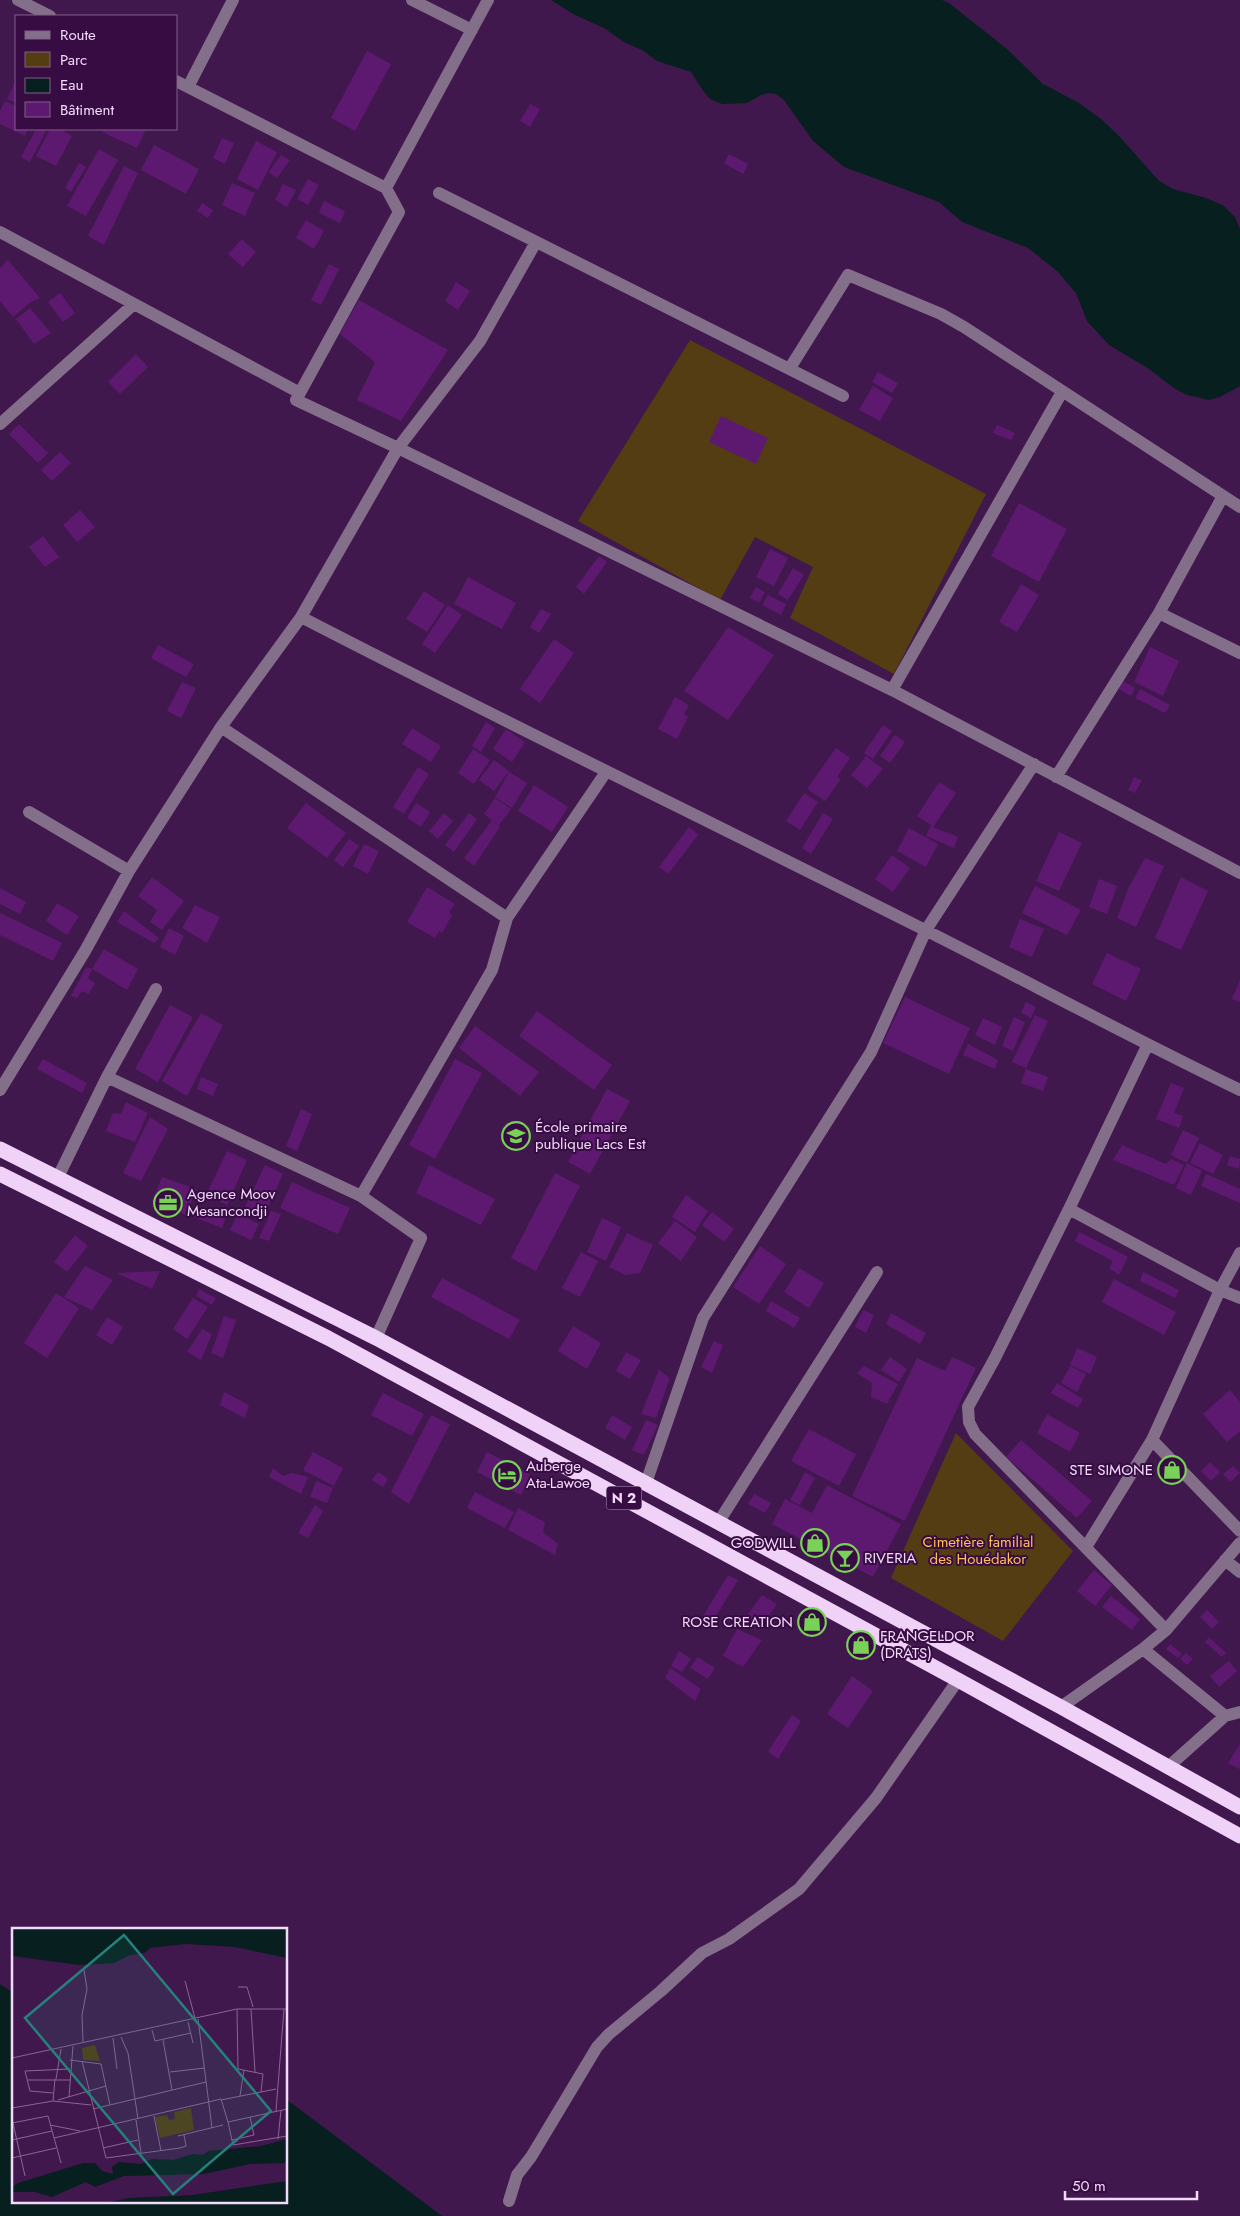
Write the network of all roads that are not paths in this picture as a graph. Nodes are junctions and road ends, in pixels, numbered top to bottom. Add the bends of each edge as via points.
1 (18, 0) edge
2 (233, 0) edge
3 (412, 0) edge
4 (488, 0) edge
5 (48, 15) edge
6 (472, 30) junction
7 (178, 82) edge
8 (188, 88) junction
9 (386, 188) junction
10 (439, 193) dead end
11 (0, 232) edge
12 (536, 242) junction
13 (134, 304) junction
14 (790, 368) junction
15 (1062, 392) junction
16 (300, 393) junction
17 (842, 396) dead end
18 (0, 424) edge
19 (398, 448) junction
20 (1223, 496) junction
21 (1240, 507) edge
22 (1159, 613) junction
23 (301, 617) junction
24 (1240, 653) edge
25 (892, 690) junction
26 (221, 727) junction
27 (1034, 764) junction
28 (606, 772) junction
29 (1056, 777) junction
30 (29, 812) dead end
31 (129, 871) junction
32 (1240, 873) edge
33 (508, 918) junction
34 (926, 930) junction
35 (156, 989) dead end
36 (1147, 1046) junction
37 (107, 1077) junction
38 (0, 1090) edge
39 (1240, 1090) edge
40 (0, 1149) edge
41 (0, 1174) edge
42 (58, 1177) junction
43 (361, 1196) junction
44 (1069, 1209) junction
45 (1240, 1253) edge
46 (877, 1272) dead end
47 (1220, 1290) junction
48 (1240, 1298) edge
49 (376, 1338) junction
50 (1152, 1440) junction
51 (646, 1483) junction
52 (718, 1523) junction
53 (1240, 1531) edge
54 (1240, 1543) edge
55 (1086, 1547) junction
56 (1225, 1560) junction
57 (1240, 1572) edge
58 (1166, 1630) junction
59 (1143, 1649) junction
60 (958, 1680) junction
61 (1061, 1708) junction
62 (1240, 1712) edge
63 (1225, 1716) junction
64 (1168, 1767) junction
65 (1240, 1807) edge
66 (1240, 1836) edge
67 (509, 2201) dead end

1 - 5 street
2 - 8 street
3 - 6 street
4 - 6 street
6 - 9 street
7 - 8 street
8 - 9 street
9 - 16 street via 399,212
10 - 12 street
11 - 13 street
12 - 14 street
12 - 19 street via 480,341
13 - 16 street
13 - 18 street
14 - 15 street via 848,275 941,314
14 - 17 street
15 - 20 street
15 - 25 street
16 - 19 street via 296,400
19 - 23 street
19 - 25 street
20 - 21 street
20 - 22 street
22 - 24 street
22 - 29 street
23 - 26 street
23 - 28 street
25 - 27 street
26 - 31 street
26 - 33 street
27 - 29 street
27 - 34 street
28 - 33 street
28 - 34 street
29 - 32 street
30 - 31 street
31 - 38 street via 85,951
33 - 43 street via 492,970
34 - 36 street
34 - 51 street via 871,1052 703,1318
35 - 37 street
36 - 39 street
36 - 44 street
37 - 42 street
37 - 43 street
40 - 42 highway, N 2
41 - 60 highway, N 2 via 328,1338
42 - 49 highway, N 2
43 - 49 street via 421,1238
44 - 47 street
44 - 55 street via 968,1407 969,1422 975,1434
45 - 47 street
46 - 52 street
47 - 48 street
47 - 50 street
49 - 51 highway, N 2
50 - 53 street
50 - 55 street
51 - 52 highway, N 2
52 - 61 highway, N 2
54 - 56 street
55 - 58 street
56 - 57 street
56 - 58 street
58 - 59 street
59 - 61 street
59 - 63 street
60 - 66 highway, N 2
60 - 67 street via 876,1798 799,1889 729,1939 702,1953 597,2047 517,2175
61 - 64 highway, N 2
62 - 63 street
63 - 64 street
64 - 65 highway, N 2

